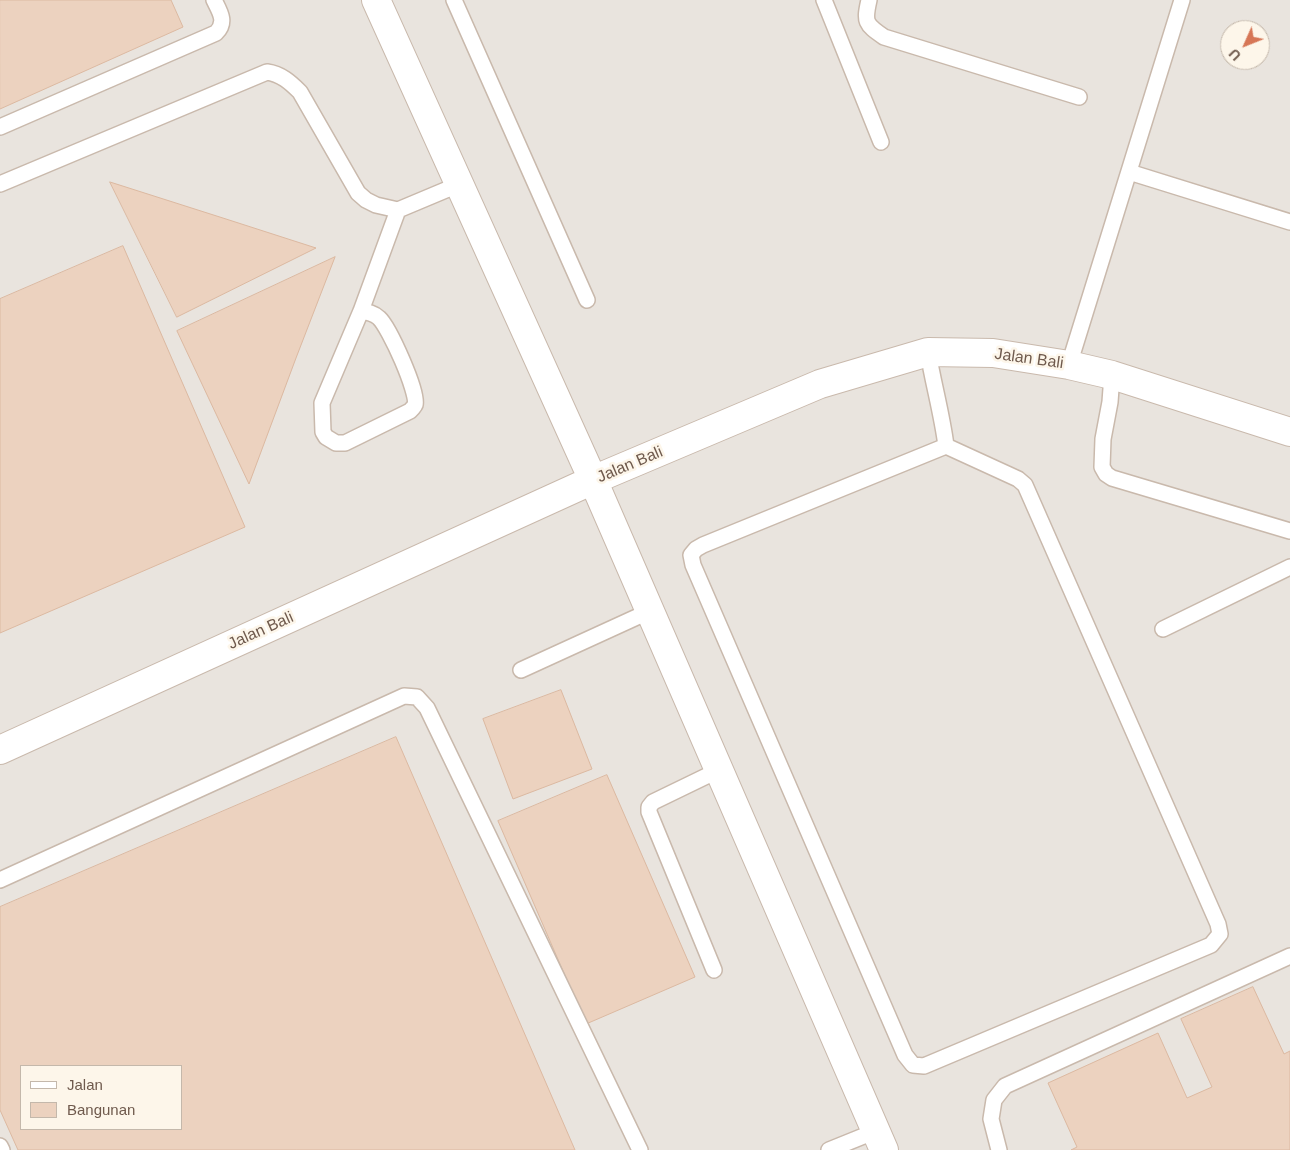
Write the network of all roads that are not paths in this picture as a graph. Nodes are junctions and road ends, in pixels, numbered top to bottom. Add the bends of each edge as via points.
1 (214, 0) edge
2 (454, 0) edge
3 (824, 0) edge
4 (869, 0) edge
5 (1182, 0) edge
6 (384, 2) edge
7 (1079, 96) dead end
8 (0, 127) edge
9 (881, 142) dead end
10 (1129, 172) junction
11 (0, 184) edge
12 (460, 184) junction
13 (398, 210) junction
14 (1290, 222) edge
15 (588, 300) dead end
16 (361, 311) junction
17 (928, 352) junction
18 (1072, 356) junction
19 (1112, 375) junction
20 (1290, 432) edge
21 (945, 439) junction
22 (593, 480) junction
23 (1290, 531) edge
24 (1290, 566) edge
25 (650, 611) junction
26 (1163, 628) dead end
27 (521, 670) dead end
28 (0, 750) edge
29 (719, 770) junction
30 (0, 880) edge
31 (1290, 956) edge
32 (714, 970) dead end
33 (880, 1140) edge
34 (0, 1146) edge
35 (2, 1150) edge
36 (640, 1150) edge
37 (828, 1150) edge
38 (999, 1150) edge

1 - 8 lane via 223,19 222,27 216,33
2 - 15 lane
3 - 9 lane
4 - 7 lane via 866,17 871,27 884,37
5 - 10 lane
6 - 12 street
10 - 14 lane
10 - 18 lane
11 - 13 lane via 267,72 288,81 300,92 358,193 376,205
12 - 13 lane
12 - 22 street
13 - 16 lane
16 - 16 lane via 378,316 384,323 406,370 415,406 346,443 336,443 323,432 322,403
17 - 18 street, Jalan Bali
17 - 21 lane
17 - 22 street, Jalan Bali via 820,384
18 - 19 street, Jalan Bali
19 - 20 street, Jalan Bali
19 - 23 lane via 1103,439 1102,467 1106,474
21 - 21 lane via 703,545 691,555 905,1055 913,1065 924,1066 1212,945 1220,934 1025,484
22 - 25 street
22 - 28 street, Jalan Bali
24 - 26 lane
25 - 27 lane
25 - 29 street
29 - 32 lane via 653,802 649,807
29 - 33 street
30 - 36 lane via 404,696 418,697 427,708
31 - 38 lane via 1005,1086 994,1100 991,1119
33 - 37 lane
34 - 35 lane

